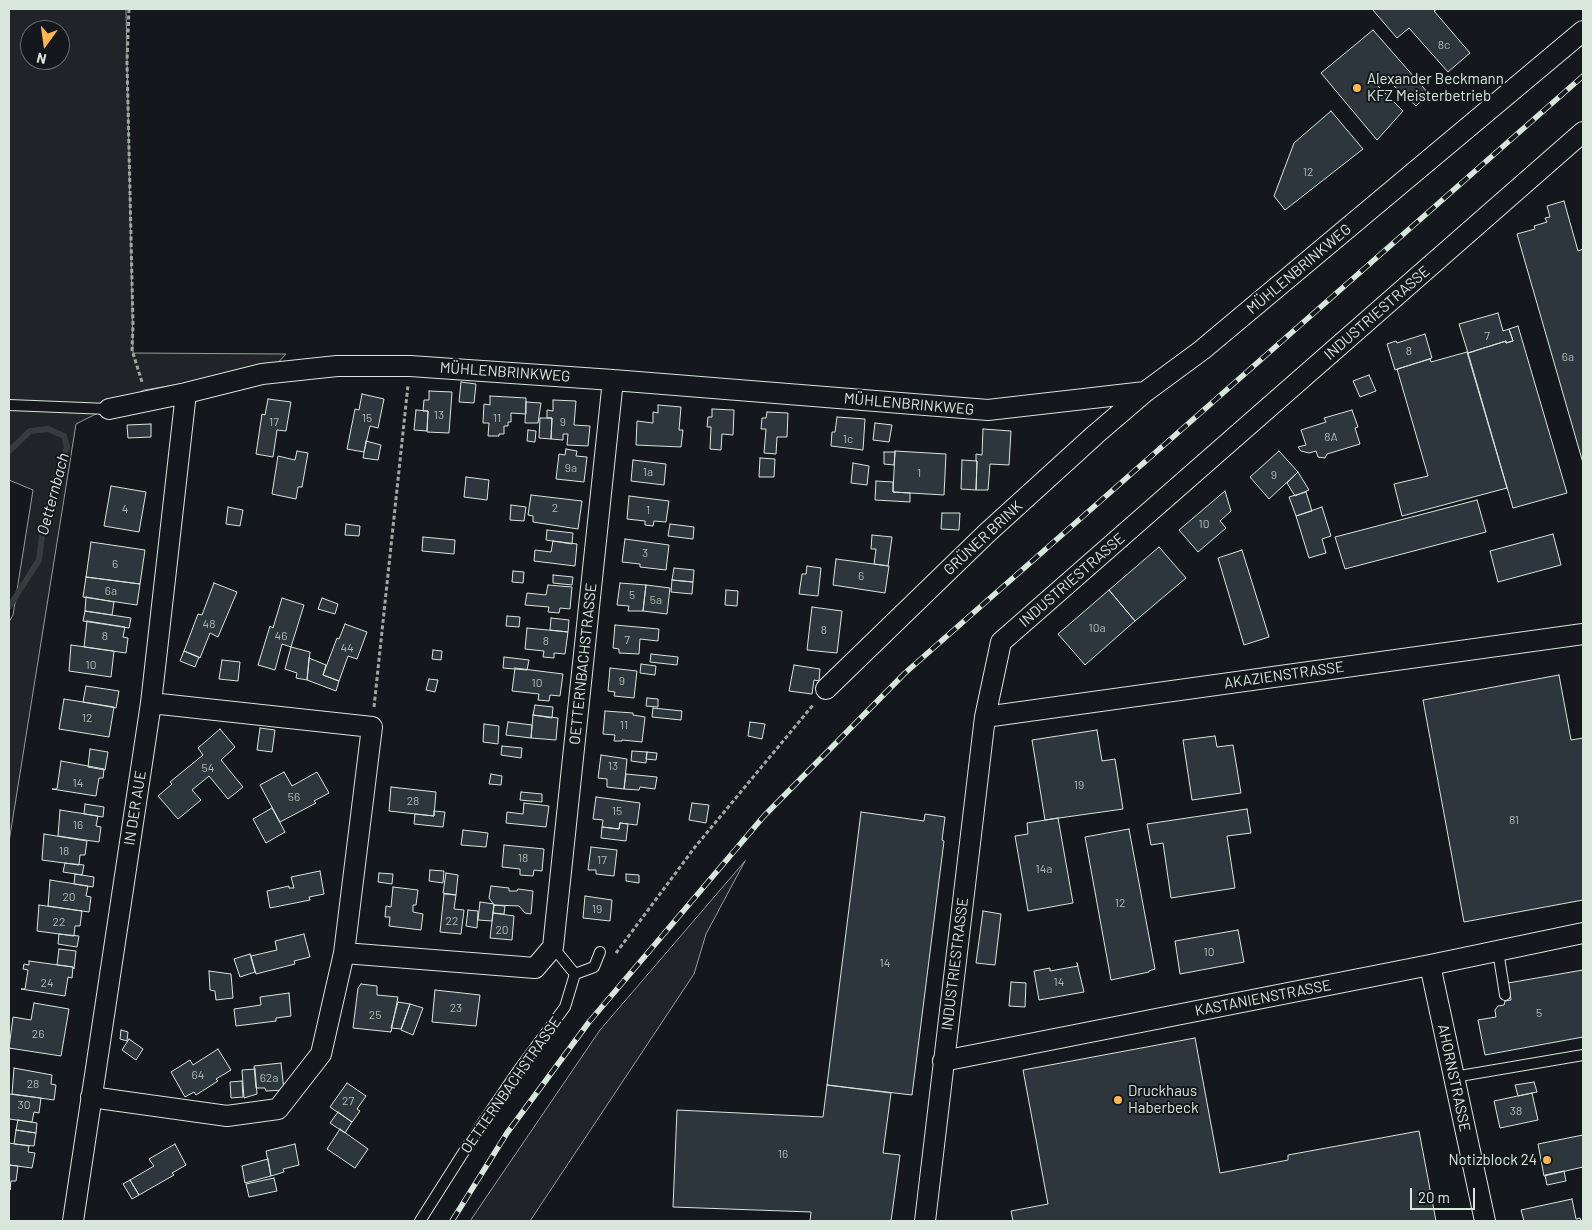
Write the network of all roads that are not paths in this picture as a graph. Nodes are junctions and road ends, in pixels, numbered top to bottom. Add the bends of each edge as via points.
1 (1583, 31) edge
2 (1583, 132) edge
3 (613, 380) junction
4 (1145, 392) junction
5 (186, 393) junction
6 (9, 406) edge
7 (109, 409) joint
8 (1583, 634) edge
9 (826, 689) road end
10 (151, 703) junction
11 (985, 716) junction
12 (1583, 933) edge
13 (554, 947) junction
14 (1498, 951) junction
15 (600, 952) dead end
16 (344, 953) junction
17 (1430, 965) junction
18 (575, 974) junction
19 (1505, 995) dead end
20 (1583, 1054) edge
21 (943, 1061) junction
22 (1454, 1076) junction
23 (90, 1096) junction
24 (73, 1221) edge
25 (420, 1221) edge
26 (925, 1221) edge
27 (1485, 1221) edge

1 - 4 street, MÜHLENBRINKWEG via 1202,350
2 - 11 street, INDUSTRIESTRASSE via 1001,642
3 - 4 street, MÜHLENBRINKWEG via 988,410
3 - 5 street, MÜHLENBRINKWEG via 410,366 337,366 262,374
3 - 13 street, OETTERNBACHSTRASSE
4 - 9 street, GRÜNER BRINK via 987,533
5 - 7 street, MÜHLENBRINKWEG
5 - 10 street, IN DER AUE
6 - 7 lane
8 - 11 street, AKAZIENSTRASSE
10 - 16 street via 372,727
10 - 23 street, IN DER AUE
11 - 21 street, INDUSTRIESTRASSE
12 - 14 street, KASTANIENSTRASSE
13 - 16 street via 535,968
13 - 18 lane
14 - 17 street, KASTANIENSTRASSE
14 - 19 lane
15 - 18 lane via 594,966
16 - 23 street via 321,1054 278,1109 227,1116
17 - 21 street, KASTANIENSTRASSE
17 - 22 street, AHORNSTRASSE
18 - 25 lane, OETTERNBACHSTRASSE via 566,1007 504,1092
20 - 22 lane
21 - 26 street, INDUSTRIESTRASSE
22 - 27 street, AHORNSTRASSE
23 - 24 street, IN DER AUE

